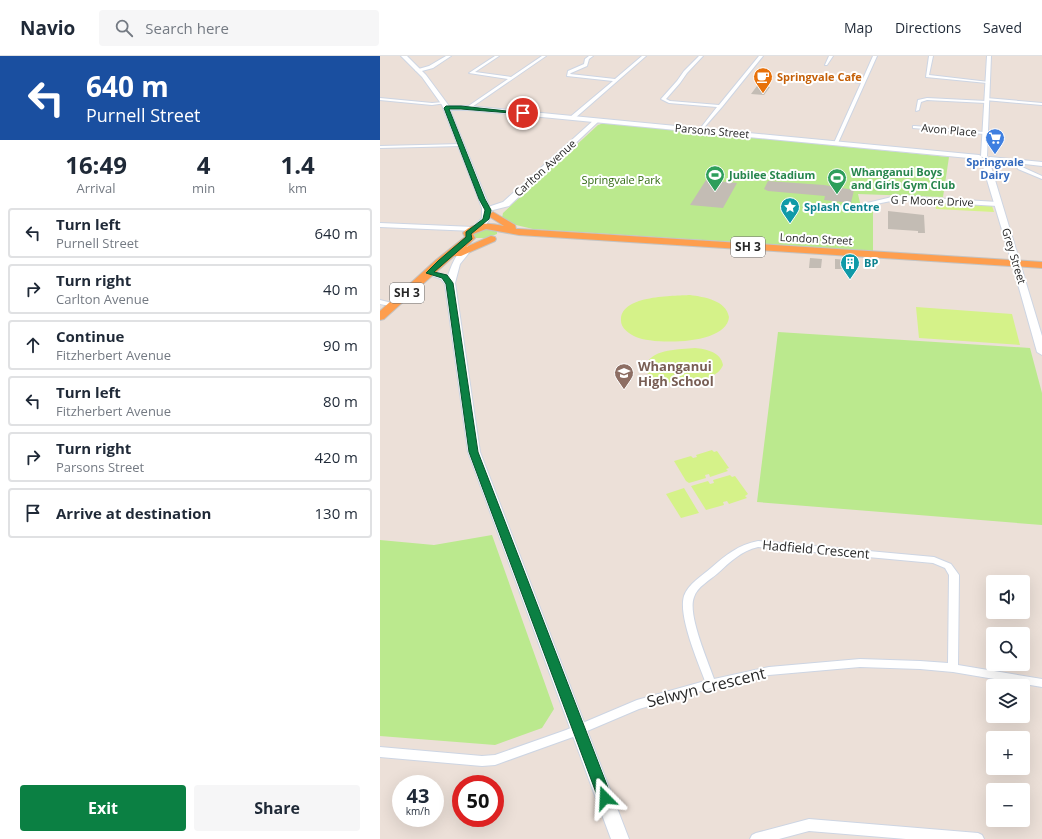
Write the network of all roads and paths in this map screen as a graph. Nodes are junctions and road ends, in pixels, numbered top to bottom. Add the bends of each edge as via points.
1 (404, 56) edge
2 (449, 56) edge
3 (497, 56) edge
4 (544, 56) edge
5 (591, 56) edge
6 (644, 56) edge
7 (701, 56) edge
8 (761, 56) edge
9 (831, 56) edge
10 (875, 56) edge
11 (931, 56) edge
12 (989, 56) edge
13 (826, 64) dead end
14 (418, 70) junction
15 (821, 77) dead end
16 (512, 78) junction
17 (616, 80) junction
18 (864, 82) junction
19 (987, 82) junction
20 (380, 99) edge
21 (986, 101) junction
22 (1042, 104) edge
23 (445, 106) junction
24 (721, 106) junction
25 (468, 108) junction
26 (917, 110) dead end
27 (572, 118) junction
28 (598, 120) junction
29 (915, 127) dead end
30 (701, 130) junction
31 (984, 133) junction
32 (836, 143) junction
33 (461, 145) junction
34 (380, 147) edge
35 (984, 158) junction
36 (1016, 161) junction
37 (1042, 164) edge
38 (1042, 178) edge
39 (866, 204) dead end
40 (998, 204) junction
41 (491, 212) junction
42 (380, 225) edge
43 (453, 229) junction
44 (472, 233) junction
45 (496, 233) junction
46 (541, 234) junction
47 (468, 249) junction
48 (1016, 263) junction
49 (1042, 265) edge
50 (433, 270) junction
51 (450, 283) junction
52 (380, 302) edge
53 (394, 305) junction
54 (380, 317) edge
55 (1042, 352) edge
56 (953, 668) junction
57 (1042, 683) edge
58 (711, 684) junction
59 (579, 730) junction
60 (380, 752) edge
61 (620, 839) edge
62 (756, 839) edge
63 (978, 839) edge

1 - 14 main road
2 - 14 street via 430,67
3 - 16 street via 471,73
4 - 16 street
5 - 17 street via 587,59 586,65 568,75
6 - 17 street
7 - 24 street via 663,99 670,102
8 - 24 street
9 - 13 street
10 - 18 street
11 - 19 street via 927,76
12 - 19 street
14 - 23 main road
15 - 18 street
16 - 25 street
17 - 27 street
18 - 32 street
19 - 21 street
20 - 23 street, Parsons Street
21 - 22 street
21 - 26 street via 927,98 919,101
21 - 31 street
23 - 25 main road, Parsons Street
23 - 33 main road
24 - 30 street
25 - 27 main road, Parsons Street
27 - 28 main road, Parsons Street
28 - 30 main road, Parsons Street
28 - 41 street, Carlton Avenue via 506,204
29 - 31 street, Avon Place
30 - 32 main road, Parsons Street
31 - 35 street
32 - 35 main road, Parsons Street
33 - 34 street
33 - 41 main road via 482,199
35 - 36 street, Parsons Street
35 - 40 main road, Grey Street
36 - 37 street, Parsons Street
36 - 38 street via 1020,168
39 - 40 street, G F Moore Drive via 896,198
40 - 48 main road, Grey Street
41 - 44 main road
41 - 45 main road
41 - 46 highway via 506,224
42 - 43 street
43 - 44 street
43 - 44 street
44 - 45 highway, SH 3 via 482,240
44 - 50 highway, SH 3
45 - 46 highway, London Street / SH 3
45 - 47 highway, SH 3
46 - 48 highway, London Street / SH 3
47 - 50 highway, SH 3
47 - 51 main road via 456,263
48 - 49 highway, London Street / SH 3
48 - 55 street, Grey Street
50 - 51 main road
50 - 53 highway, SH 3
51 - 59 main road via 474,452
52 - 53 street
53 - 54 highway, SH 3
56 - 57 street, Selwyn Crescent
56 - 58 street, Selwyn Crescent via 860,663 769,671
56 - 58 street, Hadfield Crescent via 954,575 948,566 934,560 758,544 733,553 689,596 687,614
58 - 59 street, Selwyn Crescent via 638,705
59 - 60 street, Selwyn Crescent via 495,760
59 - 61 main road
62 - 63 street via 809,825

